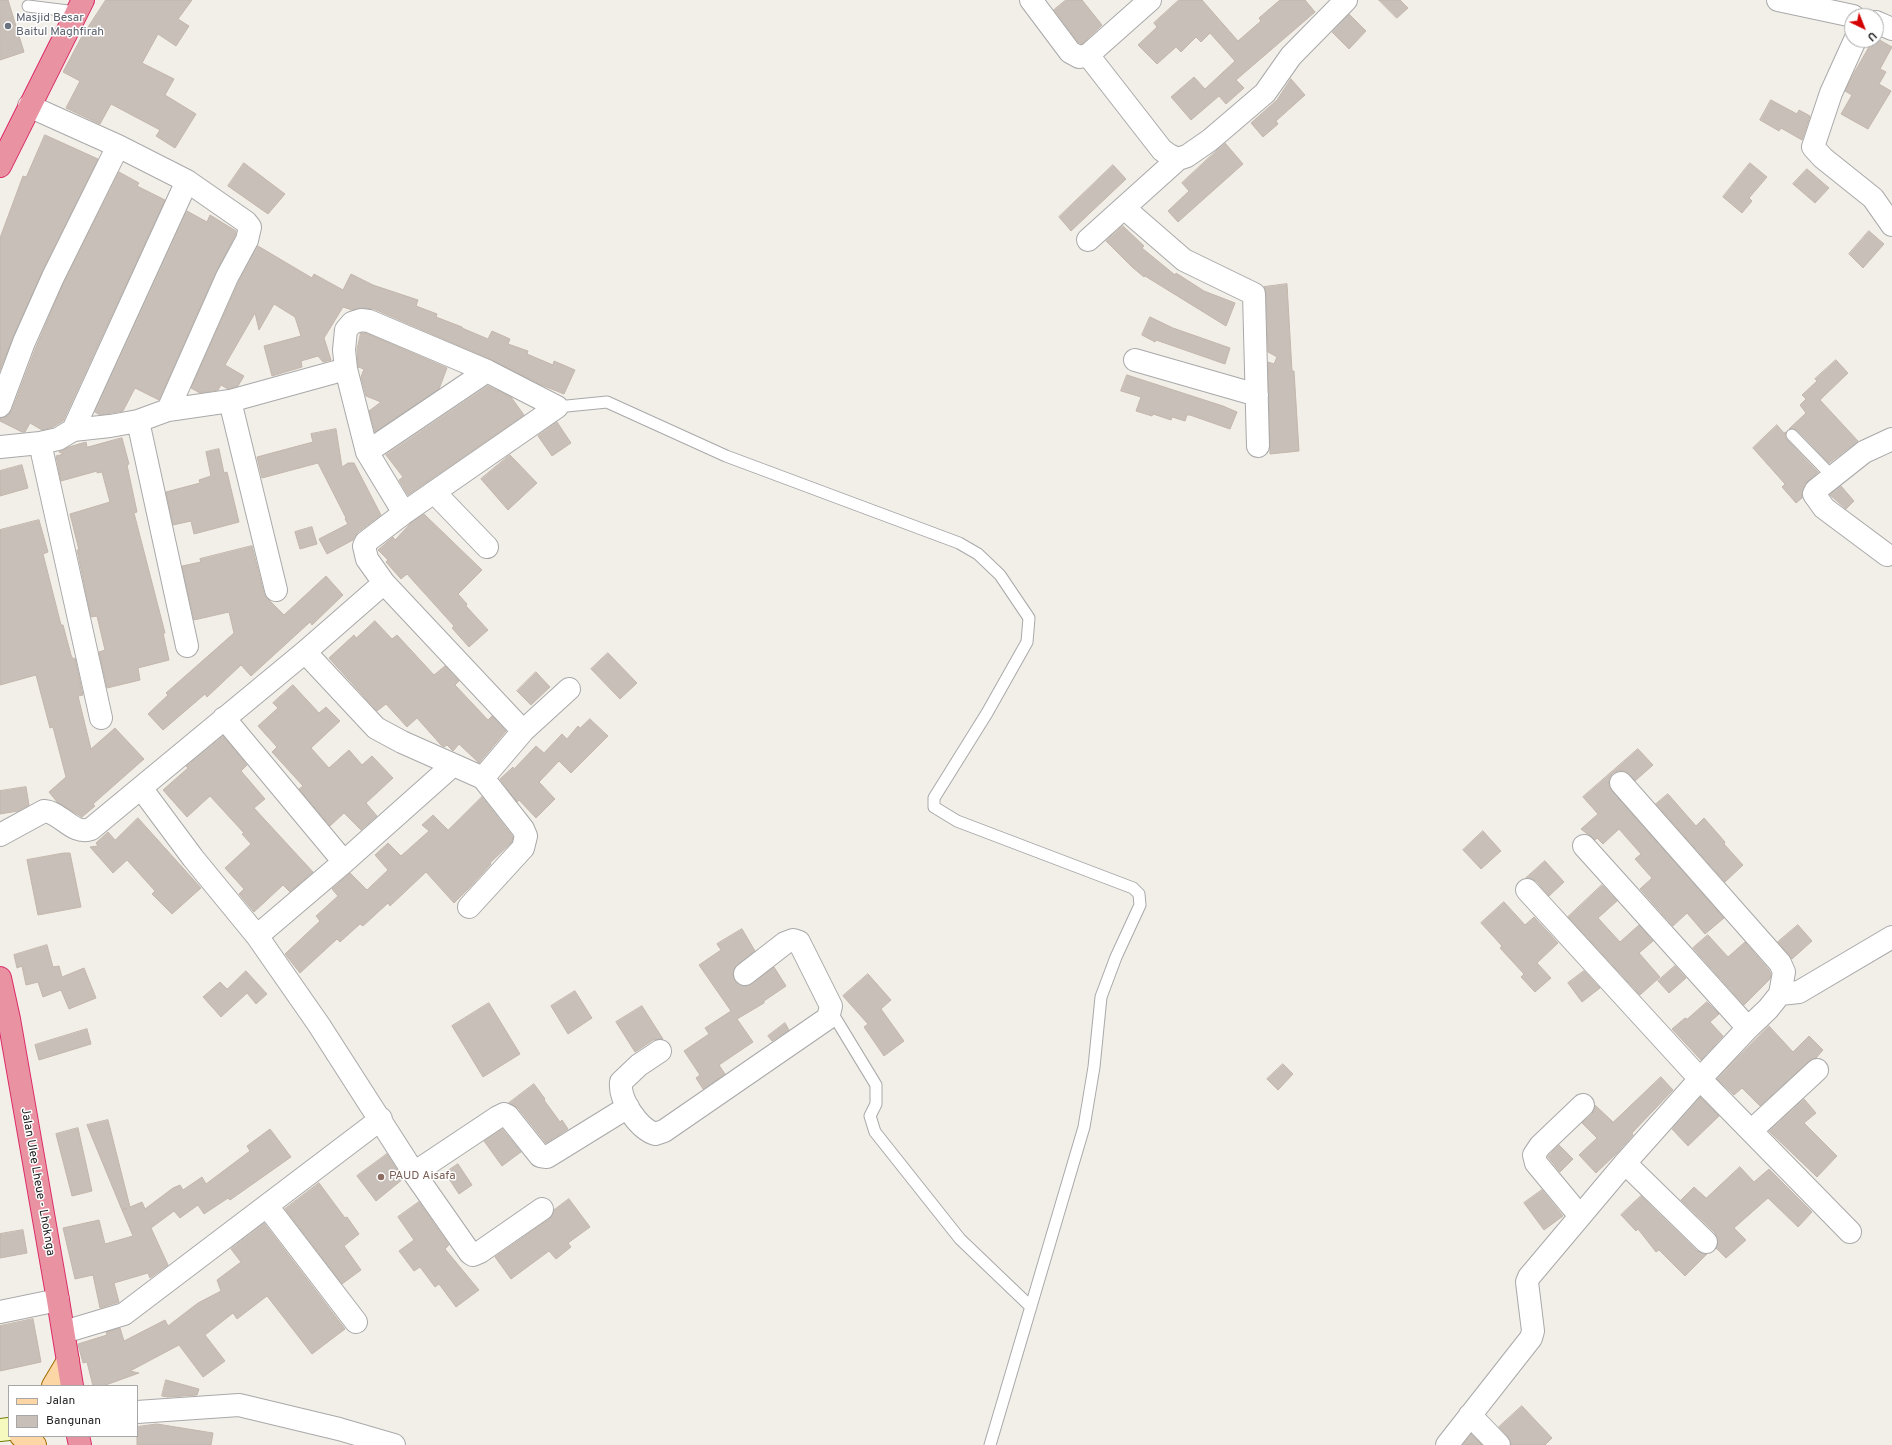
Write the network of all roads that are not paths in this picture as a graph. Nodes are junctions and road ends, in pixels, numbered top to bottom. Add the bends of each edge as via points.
1 (1031, 0) edge
2 (1150, 0) edge
3 (1346, 0) edge
4 (1778, 0) edge
5 (28, 6) dead end
6 (80, 6) edge
7 (1844, 14) edge
8 (1852, 48) edge
9 (1088, 55) junction
10 (29, 106) junction
11 (118, 146) junction
12 (1178, 158) junction
13 (0, 166) edge
14 (187, 181) junction
15 (1124, 208) junction
16 (1892, 225) edge
17 (1088, 240) dead end
18 (1135, 360) dead end
19 (346, 369) junction
20 (487, 371) junction
21 (1257, 395) junction
22 (230, 401) junction
23 (0, 406) edge
24 (557, 407) junction
25 (168, 410) junction
26 (138, 421) junction
27 (73, 430) junction
28 (1792, 435) dead end
29 (1892, 438) edge
30 (40, 442) junction
31 (1258, 446) dead end
32 (0, 447) edge
33 (367, 452) junction
34 (1833, 477) junction
35 (434, 492) junction
36 (404, 513) junction
37 (487, 547) dead end
38 (1887, 555) dead end
39 (384, 583) junction
40 (276, 590) dead end
41 (187, 646) dead end
42 (305, 652) junction
43 (569, 689) dead end
44 (101, 718) dead end
45 (224, 718) junction
46 (523, 731) junction
47 (453, 765) junction
48 (483, 778) junction
49 (1621, 783) dead end
50 (140, 788) junction
51 (0, 835) edge
52 (1584, 846) dead end
53 (344, 862) junction
54 (1527, 890) dead end
55 (469, 907) dead end
56 (257, 936) junction
57 (1892, 938) edge
58 (745, 974) dead end
59 (0, 978) edge
60 (1780, 994) junction
61 (831, 1011) junction
62 (1748, 1028) junction
63 (660, 1051) dead end
64 (1817, 1070) dead end
65 (1700, 1079) junction
66 (1583, 1105) dead end
67 (628, 1107) junction
68 (381, 1119) junction
69 (1751, 1131) junction
70 (1624, 1163) junction
71 (414, 1173) junction
72 (267, 1206) junction
73 (542, 1209) dead end
74 (1580, 1216) junction
75 (1850, 1232) dead end
76 (1706, 1242) dead end
77 (58, 1300) junction
78 (1031, 1307) junction
79 (0, 1312) edge
80 (356, 1322) dead end
81 (64, 1332) junction
82 (68, 1361) junction
83 (54, 1385) edge
84 (72, 1385) edge
85 (138, 1412) edge
86 (1470, 1415) junction
87 (23, 1437) edge
88 (365, 1441) edge
89 (35, 1445) edge
90 (394, 1445) edge
91 (990, 1445) edge
92 (1447, 1445) edge
93 (1499, 1445) edge

1 - 9 street via 1070,52 1079,57
2 - 9 street
3 - 12 street via 1291,56 1265,93 1210,140 1187,156
4 - 7 street
5 - 6 lane
6 - 10 highway
8 - 16 street via 1813,146 1823,158 1873,198
9 - 12 street via 1162,150
10 - 11 street
10 - 13 highway
11 - 14 street
11 - 23 street via 37,313
12 - 15 street
14 - 25 street via 250,227
14 - 27 street
15 - 17 street
15 - 21 street via 1184,260 1254,294
18 - 21 street
19 - 20 street via 346,330 352,323 369,320
19 - 22 street
19 - 33 street
20 - 24 street
20 - 33 street
21 - 31 street
22 - 25 street
22 - 40 street
24 - 35 street
24 - 78 lane via 607,402 726,456 959,543 978,554 1000,575 1029,618 1027,642 934,798 934,807 957,821 1133,888 1140,899 1136,915 1101,997 1094,1068 1084,1127
25 - 26 street
26 - 27 street
26 - 41 street
27 - 30 street via 58,439
28 - 34 lane
29 - 34 street via 1864,452
30 - 32 street
30 - 44 street
33 - 36 street
34 - 38 street via 1816,490 1816,499 1824,508
35 - 36 street
35 - 37 street
36 - 39 street via 364,546 367,559
39 - 42 street
39 - 46 street
42 - 45 street
42 - 47 street via 376,728
43 - 46 street
45 - 50 street
45 - 53 street
46 - 48 street
47 - 48 street
47 - 53 street
48 - 55 street via 526,836 523,848
49 - 60 street via 1780,963 1784,972
50 - 51 street via 87,830 77,829 44,811
50 - 56 street
52 - 62 street
53 - 56 street
54 - 65 street
56 - 68 street
57 - 60 street via 1799,992
58 - 61 street via 785,943 796,940 831,1006
59 - 77 highway, Jalan Ulee Lheue - Lhoknga
60 - 62 street
61 - 67 street via 826,1021 664,1131 655,1134 645,1129
61 - 78 lane via 876,1084 876,1104 870,1116 875,1132 960,1239
62 - 65 street
63 - 67 street via 639,1065 621,1082
64 - 69 street
65 - 69 street
65 - 70 street
66 - 74 street via 1540,1146 1534,1155 1536,1163
67 - 71 street via 547,1157 540,1156 504,1114
68 - 71 street
68 - 72 street
69 - 75 street
70 - 74 street
70 - 76 street
71 - 73 street via 473,1255
72 - 80 street
72 - 81 street via 124,1314
74 - 86 street via 1529,1277 1527,1282 1533,1331 1531,1338
77 - 79 street
77 - 81 highway, Jalan Ulee Lheue - Lhoknga
78 - 91 lane
81 - 82 highway, Jalan Ulee Lheue - Lhoknga
82 - 83 main road
82 - 84 highway, Jalan Ulee Lheue - Lhoknga
85 - 88 street via 238,1405 339,1428
86 - 92 street
86 - 93 street
87 - 89 main road
88 - 90 street

